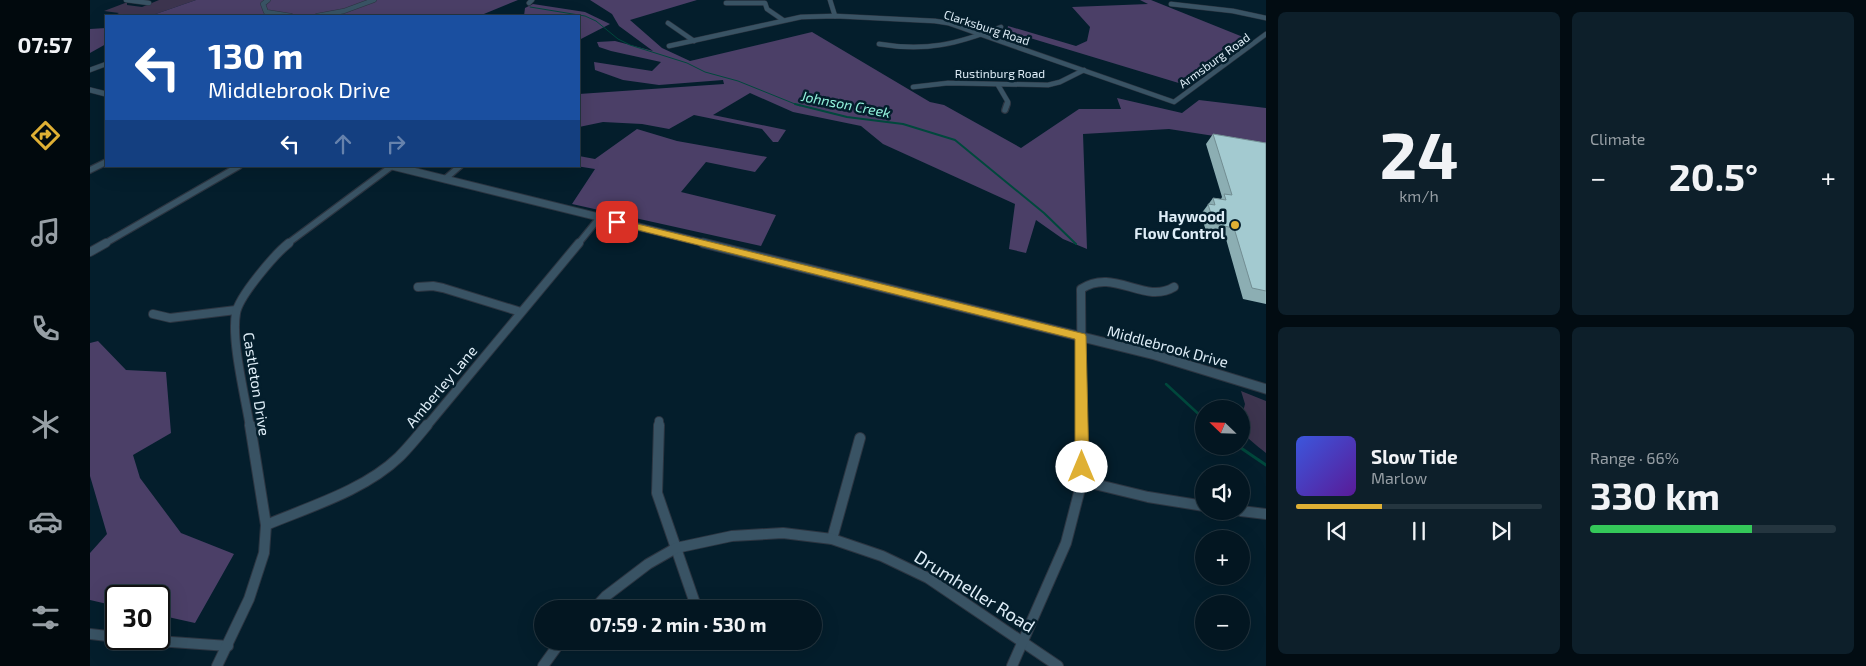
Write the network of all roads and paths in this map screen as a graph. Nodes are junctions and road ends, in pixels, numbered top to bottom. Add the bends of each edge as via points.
1 (126, 0) edge
2 (268, 0) edge
3 (374, 0) edge
4 (830, 0) edge
5 (149, 3) dead end
6 (726, 3) dead end
7 (1171, 4) dead end
8 (285, 15) edge
9 (322, 15) edge
10 (835, 16) junction
11 (1266, 18) edge
12 (783, 20) junction
13 (668, 23) dead end
14 (1001, 26) dead end
15 (1266, 34) edge
16 (981, 35) junction
17 (694, 40) junction
18 (879, 44) dead end
19 (669, 46) dead end
20 (105, 64) edge
21 (90, 70) edge
22 (1084, 70) junction
23 (998, 85) junction
24 (913, 86) dead end
25 (90, 90) edge
26 (105, 94) edge
27 (1174, 102) joint
28 (1005, 110) dead end
29 (105, 162) edge
30 (237, 167) edge
31 (391, 167) edge
32 (396, 167) edge
33 (459, 167) edge
34 (90, 170) edge
35 (445, 179) junction
36 (600, 217) junction
37 (90, 252) edge
38 (418, 287) dead end
39 (1174, 287) dead end
40 (236, 310) junction
41 (522, 312) junction
42 (153, 314) dead end
43 (1080, 336) junction
44 (1266, 389) edge
45 (659, 421) dead end
46 (860, 438) dead end
47 (1082, 481) junction
48 (1195, 505) edge
49 (1250, 512) edge
50 (1266, 514) edge
51 (266, 525) junction
52 (832, 539) junction
53 (676, 548) junction
54 (602, 600) edge
55 (694, 600) edge
56 (90, 634) edge
57 (105, 636) edge
58 (170, 642) edge
59 (1023, 642) junction
60 (228, 646) junction
61 (555, 650) edge
62 (217, 666) edge
63 (544, 666) edge
64 (1012, 666) edge
65 (1058, 666) edge

1 - 5 street
2 - 8 street via 263,4 266,12
3 - 9 street
4 - 10 street
6 - 12 street via 765,4
7 - 11 street
10 - 12 street, Clarksburg Road
10 - 16 street, Clarksburg Road via 935,21
12 - 17 street, Clarksburg Road
13 - 17 street
14 - 16 street
15 - 27 street, Armsburg Road
16 - 18 street via 940,47
16 - 22 street, Clarksburg Road
17 - 19 street, Clarksburg Road
20 - 21 street
22 - 23 street, Rustinburg Road via 1060,82
22 - 27 street, Clarksburg Road
23 - 24 street, Rustinburg Road via 948,83
23 - 28 street via 1008,102
25 - 26 street
29 - 34 street
30 - 37 street
31 - 40 street, Castleton Drive via 286,245 260,272
32 - 35 street, Middlebrook Drive
33 - 35 street
35 - 36 street, Middlebrook Drive
36 - 41 street, Amberley Lane
36 - 43 street, Middlebrook Drive
38 - 41 street via 443,288
39 - 43 street via 1162,292 1108,282 1086,285 1079,292
40 - 42 street via 170,318
40 - 51 street, Castleton Drive via 234,330
41 - 51 street, Amberley Lane via 398,458 340,495
43 - 44 street, Middlebrook Drive
43 - 47 street
45 - 53 street via 658,493
46 - 52 street
47 - 48 street
47 - 59 street via 1066,543
49 - 50 street
51 - 60 street, Castleton Drive via 264,553 249,599
52 - 53 street, Drumheller Road via 782,534 732,536
52 - 59 street, Drumheller Road via 882,556 928,578
53 - 54 street, Drumheller Road via 648,564
53 - 55 street
56 - 57 street
58 - 60 street
59 - 64 street
59 - 65 street, Drumheller Road
60 - 62 street, Castleton Drive
61 - 63 street

